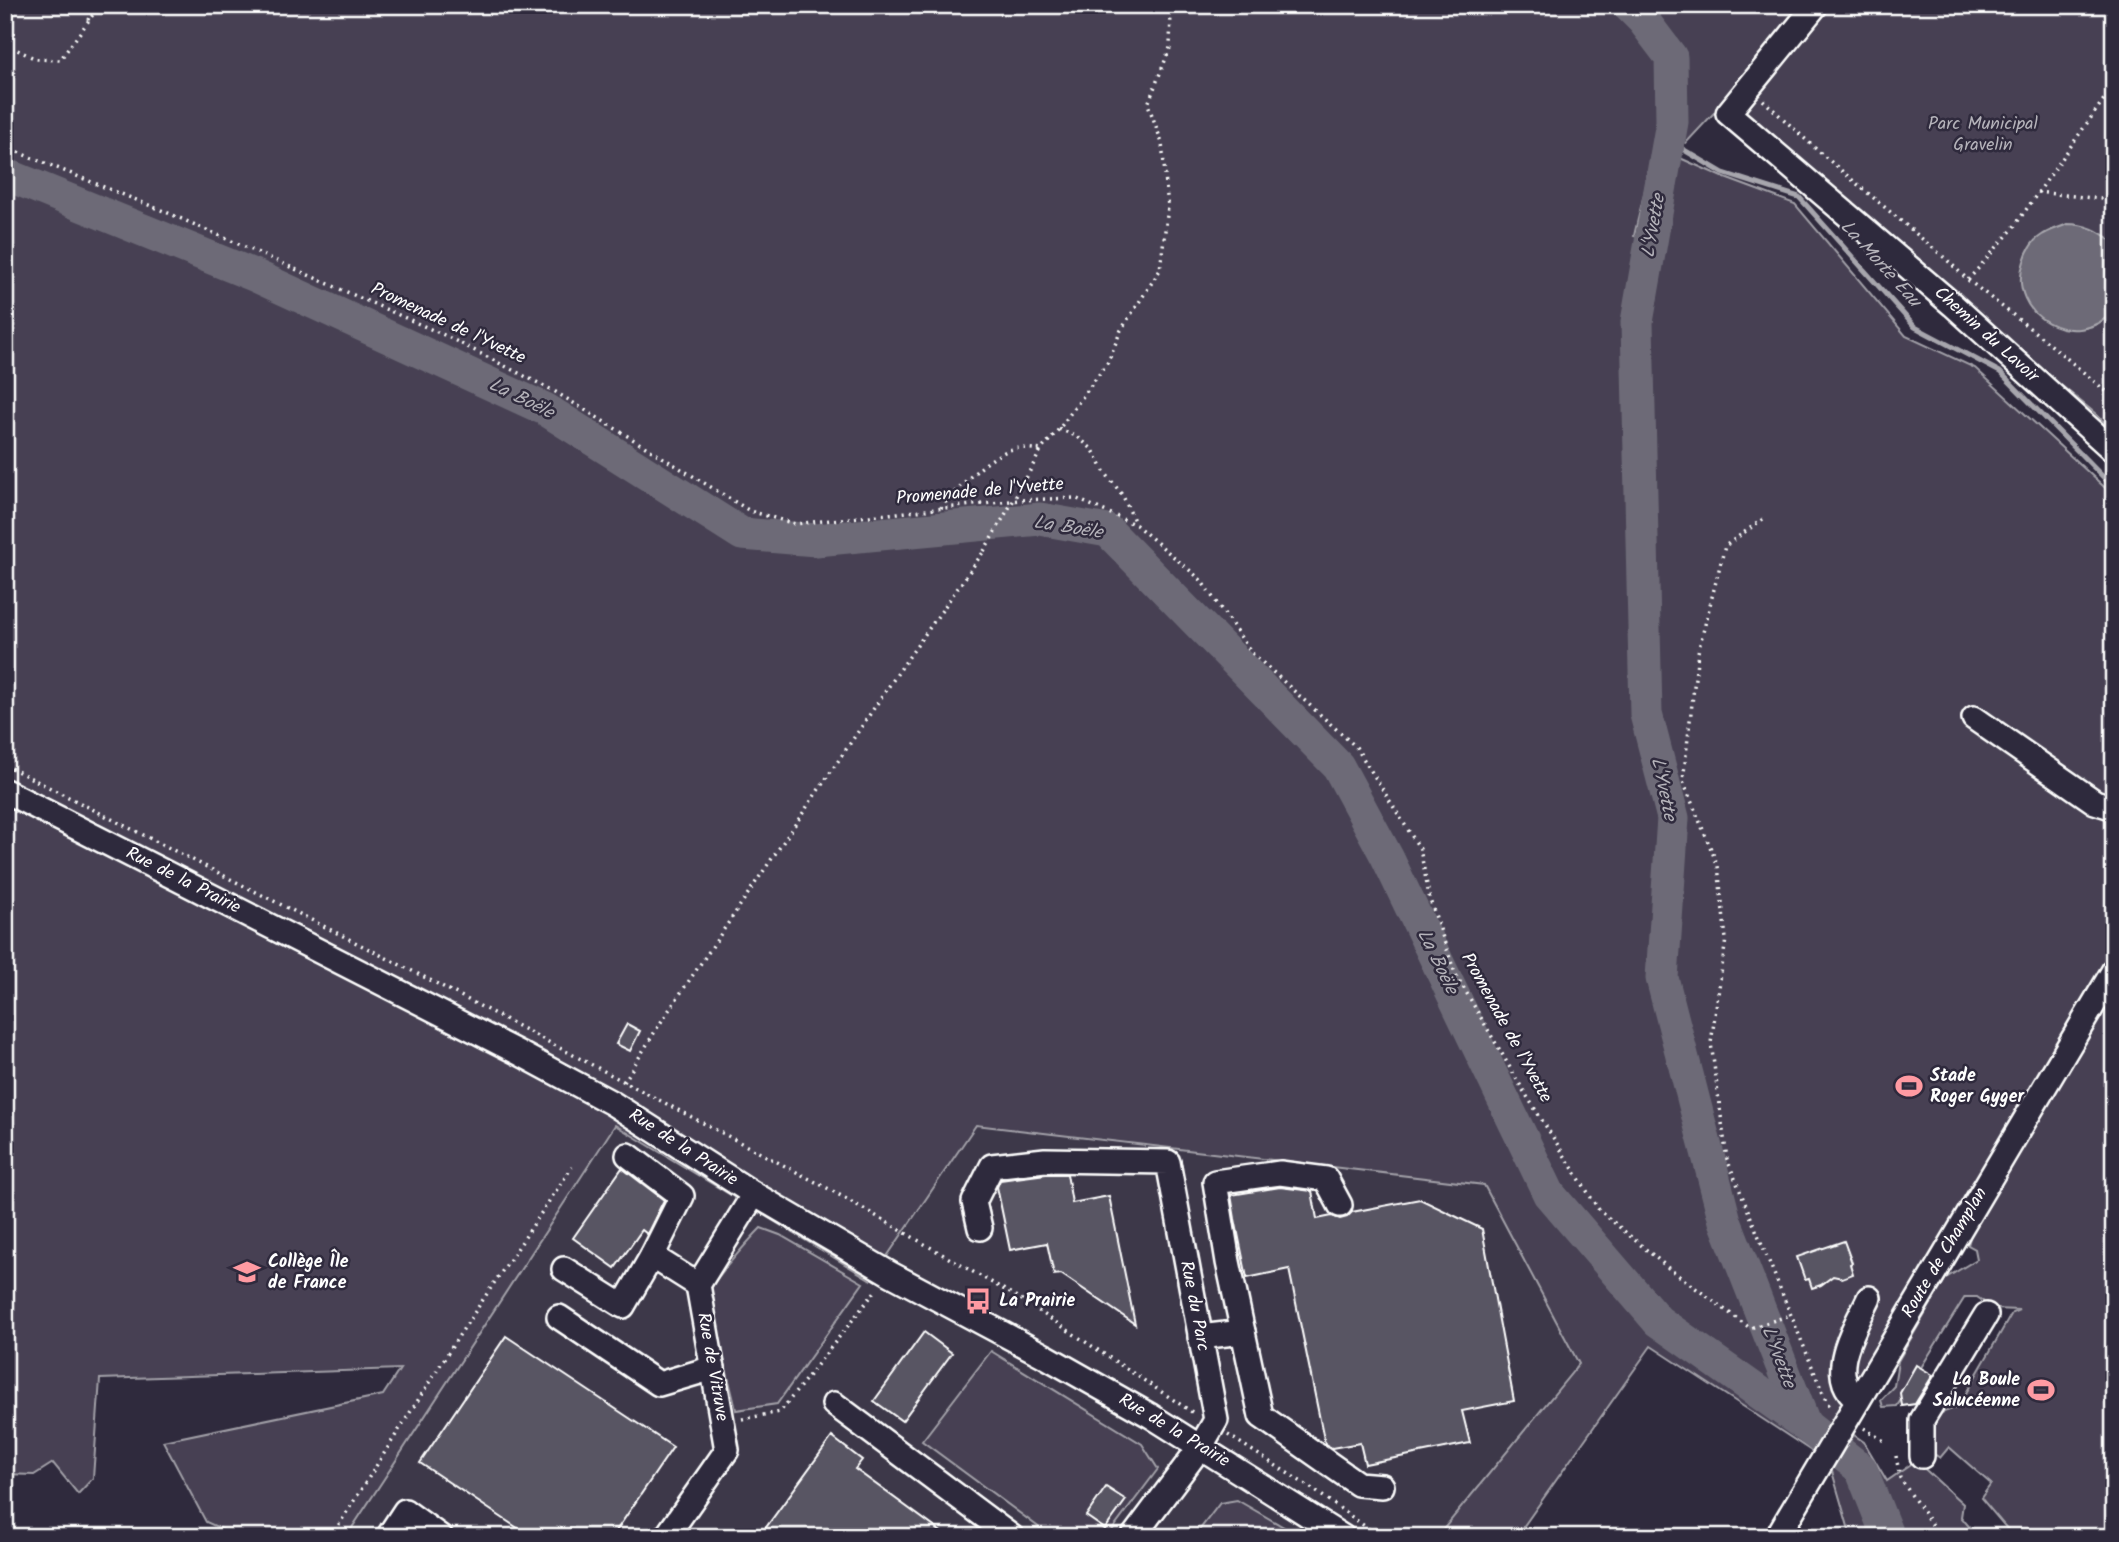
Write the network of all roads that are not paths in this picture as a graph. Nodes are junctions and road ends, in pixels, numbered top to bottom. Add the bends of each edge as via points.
1 (1815, 5) edge
2 (2114, 451) edge
3 (1974, 718) dead end
4 (5, 791) edge
5 (2114, 808) edge
6 (2114, 970) edge
7 (628, 1155) dead end
8 (754, 1194) junction
9 (1340, 1205) dead end
10 (980, 1228) dead end
11 (652, 1256) junction
12 (564, 1269) dead end
13 (698, 1285) junction
14 (1869, 1298) dead end
15 (1986, 1315) dead end
16 (559, 1317) dead end
17 (1243, 1332) junction
18 (1200, 1337) junction
19 (713, 1368) junction
20 (834, 1404) dead end
21 (1853, 1409) junction
22 (1201, 1446) junction
23 (1922, 1456) dead end
24 (1382, 1486) dead end
25 (1317, 1530) edge
26 (388, 1537) edge
27 (441, 1537) edge
28 (666, 1537) edge
29 (1012, 1537) edge
30 (1133, 1537) edge
31 (1343, 1537) edge
32 (1777, 1537) edge

1 - 2 street, Chemin du Lavoir via 1728,113 1953,305
3 - 5 street via 2095,803
4 - 8 street, Rue de la Prairie via 612,1103
6 - 21 street, Route de Champlan
7 - 11 street via 682,1196
8 - 13 street
8 - 22 street, Rue de la Prairie
9 - 17 street via 1326,1179 1280,1173 1214,1182
10 - 18 street, Rue du Parc via 974,1202 992,1166 1045,1160 1168,1163
11 - 12 street via 623,1306
11 - 13 street
13 - 19 street, Rue de Vitruve
14 - 21 street via 1848,1341 1842,1367
15 - 23 street via 1922,1420
16 - 19 street via 659,1384
17 - 18 street
17 - 24 street via 1261,1416 1358,1483
18 - 22 street, Rue du Parc via 1216,1420
19 - 28 street, Rue de Vitruve via 727,1450
20 - 29 street
21 - 32 street, Route de Champlan
22 - 25 street, Rue de la Prairie
22 - 30 street
25 - 31 street, Rue de la Prairie
26 - 27 street via 405,1511

